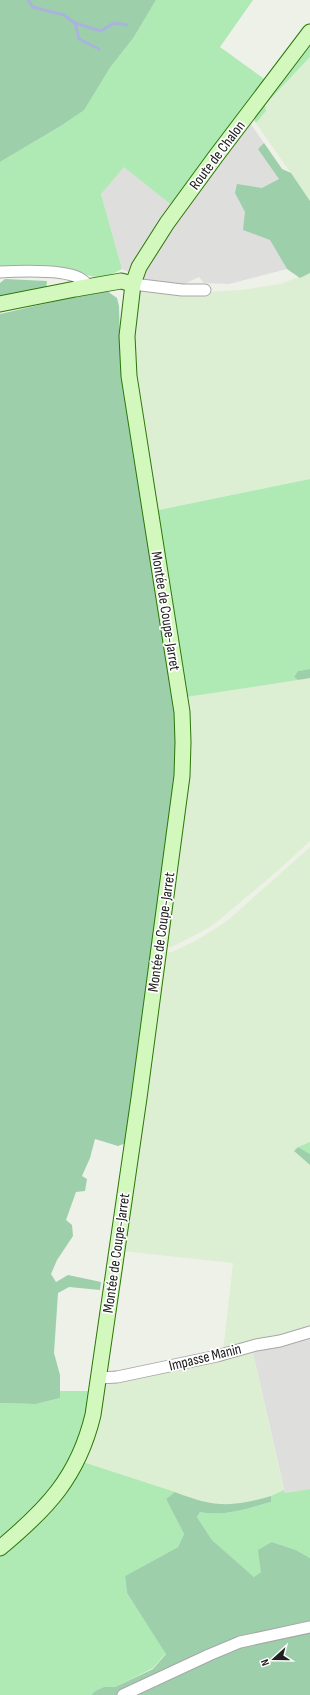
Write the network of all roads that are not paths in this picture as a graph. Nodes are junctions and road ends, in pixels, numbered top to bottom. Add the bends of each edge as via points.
1 (310, 32) edge
2 (0, 272) edge
3 (133, 284) junction
4 (89, 286) junction
5 (205, 290) dead end
6 (0, 304) edge
7 (310, 1332) edge
8 (99, 1378) junction
9 (0, 1548) edge
10 (310, 1627) edge
11 (123, 1695) edge

1 - 3 main road, Route de Chalon via 159,235 139,267
2 - 4 street via 69,274
3 - 4 main road via 121,281
3 - 5 street
3 - 8 main road, Montée de Coupe-Jarret via 127,336 129,376 179,692 183,757
4 - 6 main road
7 - 8 street, Impasse Manin via 217,1356 125,1376
8 - 9 main road, Montée de Coupe-Jarret via 90,1428 71,1472 43,1509
10 - 11 street via 240,1642

